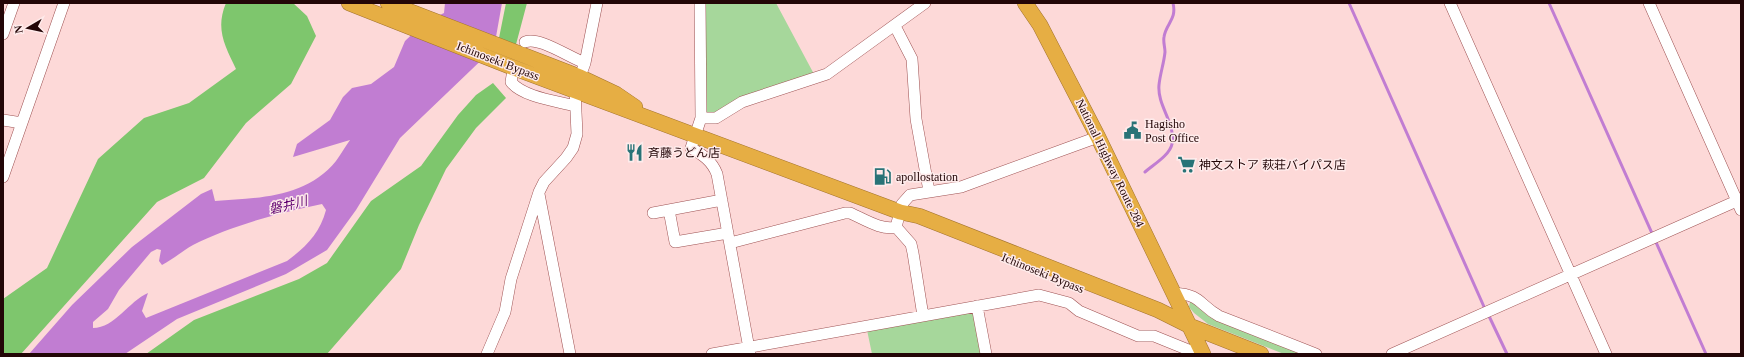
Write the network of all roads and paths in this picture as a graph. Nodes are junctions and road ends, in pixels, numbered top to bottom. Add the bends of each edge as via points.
1 (14, 3) edge
2 (64, 3) edge
3 (349, 3) edge
4 (388, 3) edge
5 (597, 3) edge
6 (700, 3) edge
7 (925, 3) edge
8 (1025, 3) edge
9 (1450, 3) edge
10 (1649, 3) edge
11 (895, 26) junction
12 (3, 34) edge
13 (516, 59) junction
14 (585, 62) junction
15 (578, 84) junction
16 (575, 106) junction
17 (700, 118) junction
18 (3, 120) edge
19 (22, 123) junction
20 (695, 135) junction
21 (1098, 137) junction
22 (3, 177) edge
23 (929, 191) junction
24 (539, 192) junction
25 (722, 200) junction
26 (1740, 204) edge
27 (669, 210) junction
28 (653, 213) dead end
29 (898, 219) junction
30 (729, 238) junction
31 (1571, 275) junction
32 (1174, 293) junction
33 (977, 306) junction
34 (923, 316) junction
35 (1190, 326) junction
36 (749, 351) edge
37 (1202, 351) edge
38 (487, 354) edge
39 (570, 354) edge
40 (712, 354) edge
41 (986, 354) edge
42 (1261, 354) edge
43 (1316, 354) edge
44 (1392, 354) edge
45 (1606, 354) edge

1 - 12 street
2 - 19 street
3 - 13 highway, Ichinoseki Bypass
4 - 13 highway, Ichinoseki Bypass
5 - 14 street
6 - 17 street
7 - 11 street
8 - 21 highway, National Highway Route 284 via 1040,25
9 - 31 street
10 - 26 street
11 - 17 street via 827,74 742,102 716,118
11 - 23 street via 912,59 916,119
13 - 14 street via 530,40
13 - 15 highway, Ichinoseki Bypass
13 - 16 street via 511,82 514,87 526,93
14 - 15 street
15 - 16 street
15 - 20 highway, Ichinoseki Bypass via 648,118
16 - 24 street via 577,134 573,148 544,182
17 - 20 street
18 - 19 street
19 - 22 street
20 - 25 street via 691,148 714,166
20 - 29 highway, Ichinoseki Bypass
21 - 23 street via 961,187
21 - 32 highway, National Highway Route 284
23 - 29 street via 910,195 902,204
24 - 38 street via 511,279 505,312
24 - 39 street
25 - 27 street
25 - 30 street
26 - 31 street
27 - 28 street
27 - 30 street via 675,242
29 - 30 street via 890,228 845,213
29 - 34 street via 912,248
29 - 35 highway, Ichinoseki Bypass via 916,223 1156,318
30 - 36 street
31 - 44 street
31 - 45 street
32 - 35 highway, National Highway Route 284
32 - 43 street via 1196,297 1219,316
33 - 34 street
33 - 37 street via 1039,295 1069,303 1079,311 1138,336 1154,336 1191,351
33 - 41 street
34 - 36 street
35 - 37 highway, National Highway Route 284
35 - 42 highway, Ichinoseki Bypass
36 - 40 street

